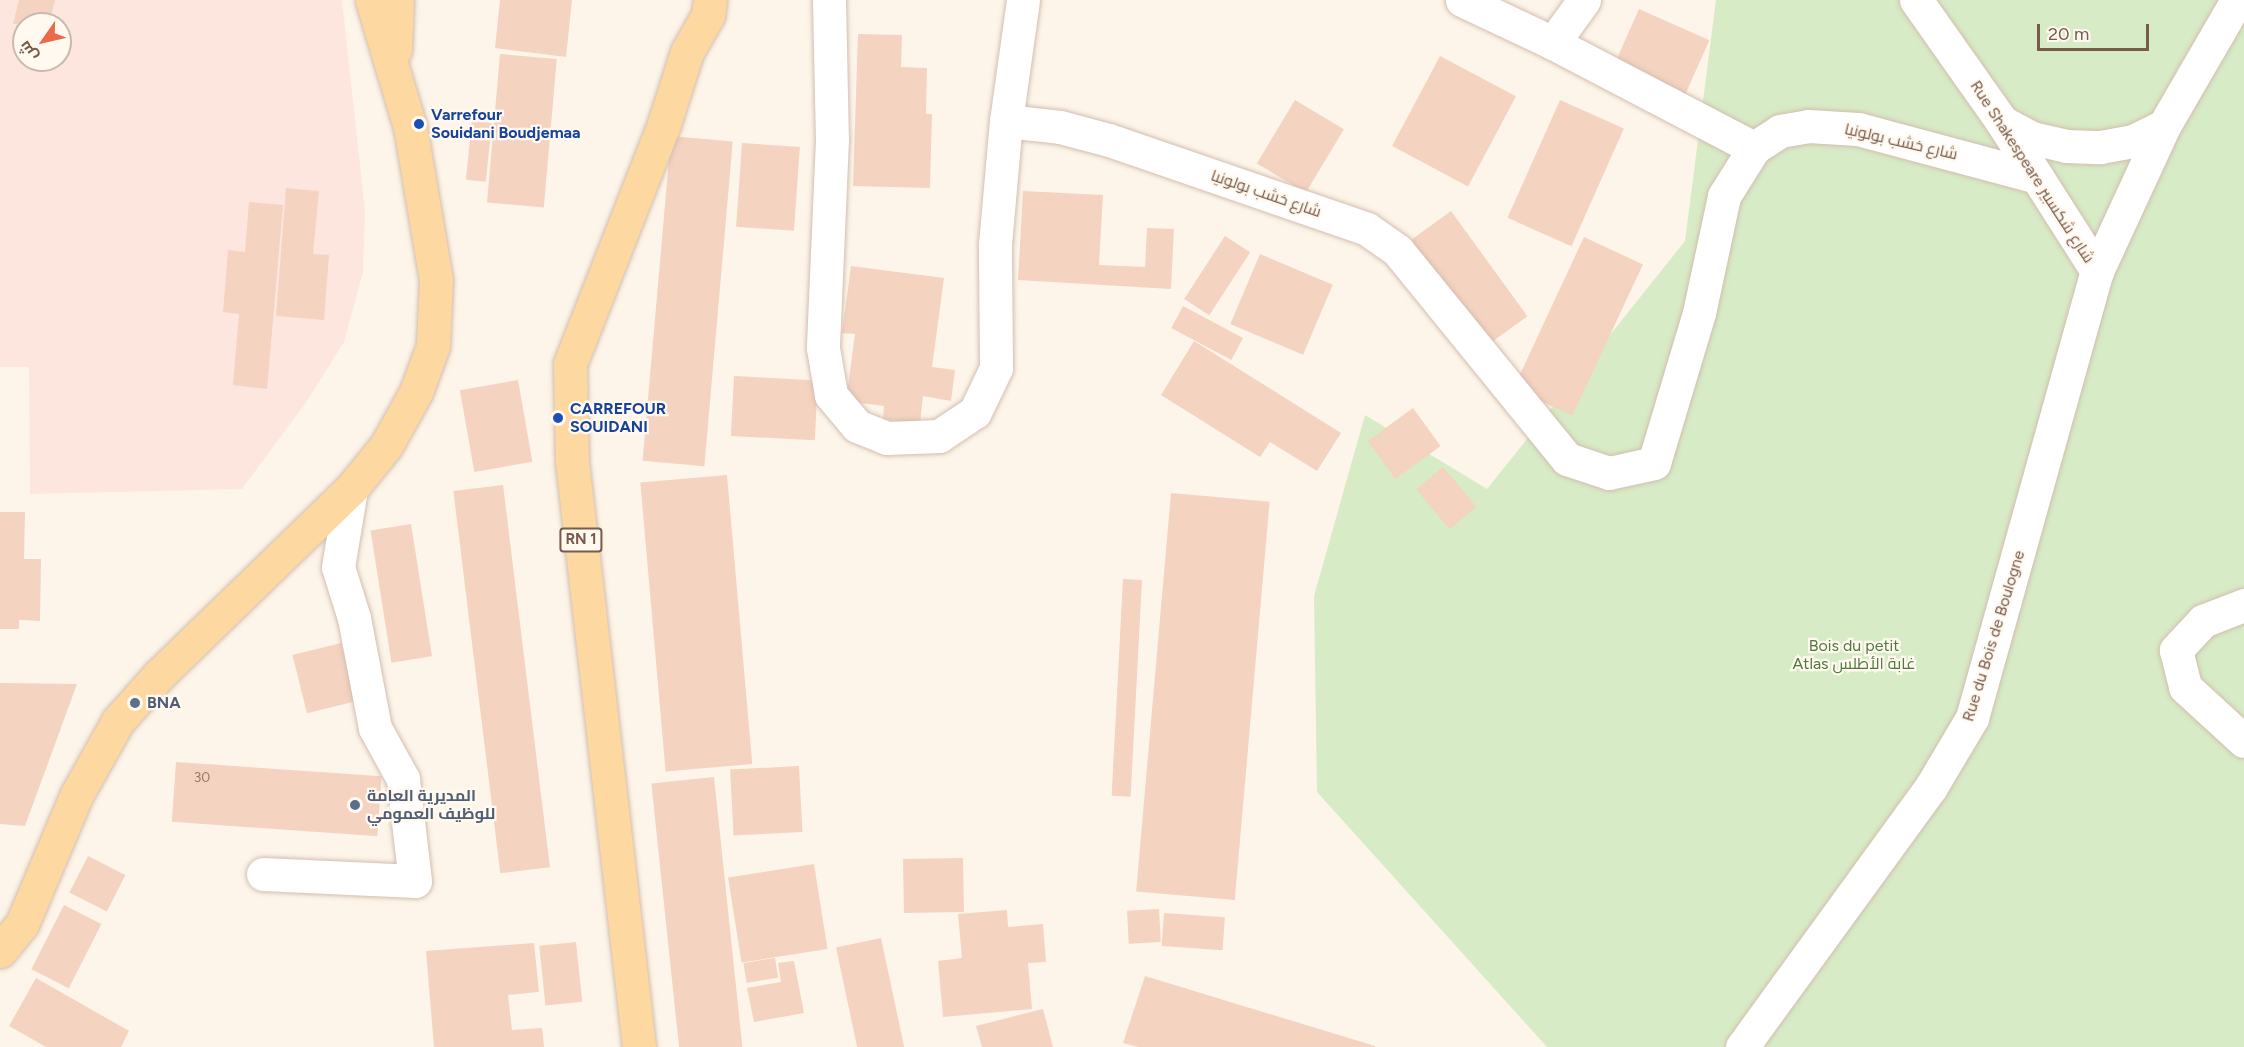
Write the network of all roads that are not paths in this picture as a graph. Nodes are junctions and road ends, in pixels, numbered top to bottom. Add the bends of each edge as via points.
1 (372, 0) edge
2 (397, 0) edge
3 (686, 0) edge
4 (710, 0) edge
5 (830, 0) edge
6 (1023, 0) edge
7 (1462, 0) edge
8 (1584, 0) edge
9 (1916, 0) edge
10 (2237, 0) edge
11 (1553, 43) junction
12 (687, 52) junction
13 (393, 60) junction
14 (1006, 121) junction
15 (2002, 122) junction
16 (2164, 126) junction
17 (1754, 148) junction
18 (2037, 177) junction
19 (2097, 271) junction
20 (351, 489) junction
21 (2244, 605) edge
22 (2244, 741) edge
23 (262, 874) dead end
24 (0, 951) edge
25 (639, 1047) edge
26 (1742, 1047) edge

1 - 13 main road
2 - 13 main road
3 - 12 main road, RN 1
4 - 12 main road, RN 1 via 708,15
5 - 14 street via 832,139 823,348 831,395 857,426 887,438 939,436 975,412 996,368 995,244
6 - 14 street
7 - 11 street
8 - 11 street
9 - 15 street, Rue Shakespeare شارع شكسبير
10 - 16 street, Rue Shakespeare شارع شكسبير
11 - 17 street
12 - 25 main road, RN 1 via 664,124 570,364 572,462
13 - 20 main road via 423,187 436,280 436,322 424,371 401,422
14 - 17 street, شارع خشب بولونيا via 1060,127 1109,140 1367,229 1398,251 1567,459 1609,473 1654,464 1699,313 1724,196
15 - 16 street via 2032,138 2066,146 2100,147 2133,141
15 - 18 street, Rue Shakespeare شارع شكسبير
16 - 19 street, Rue Shakespeare شارع شكسبير
17 - 18 street, شارع خشب بولونيا via 1780,131 1858,129
18 - 19 street, Rue Shakespeare شارع شكسبير
19 - 26 street, Rue du Bois de Boulogne via 1972,718 1931,787
20 - 23 street via 338,567 354,618 375,728 402,779 415,880
20 - 24 main road via 159,675 118,721 77,794 22,924
21 - 22 street via 2202,621 2176,650 2185,687

